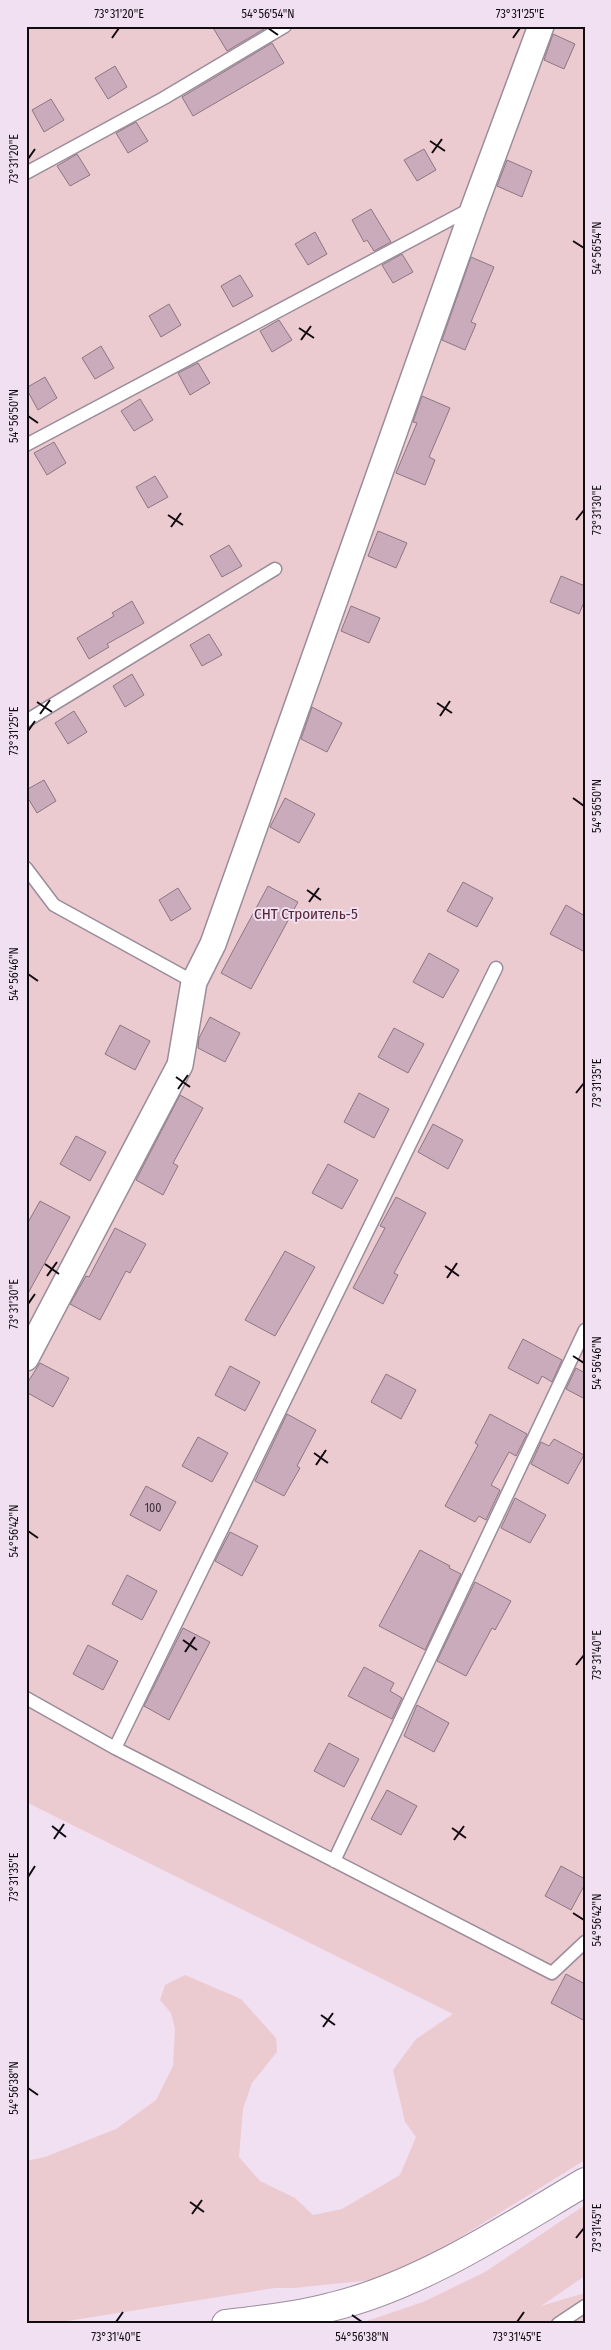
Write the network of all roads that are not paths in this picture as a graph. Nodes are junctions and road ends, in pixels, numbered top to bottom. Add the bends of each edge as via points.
1 (285, 26) edge
2 (541, 26) edge
3 (26, 173) edge
4 (474, 206) junction
5 (26, 445) edge
6 (275, 569) dead end
7 (26, 721) edge
8 (26, 868) edge
9 (496, 968) dead end
10 (194, 982) junction
11 (585, 1330) edge
12 (26, 1358) edge
13 (26, 1698) edge
14 (115, 1748) junction
15 (334, 1861) junction
16 (585, 1942) edge
17 (585, 2182) edge
18 (585, 2306) edge
19 (226, 2324) edge
20 (558, 2324) edge

1 - 3 lane via 164,98
2 - 4 street
4 - 5 lane
4 - 10 street via 213,944
6 - 7 lane
8 - 10 lane via 54,905
9 - 14 lane
10 - 12 street via 180,1065
11 - 15 lane
13 - 14 lane
14 - 15 lane
15 - 16 lane via 552,1973
17 - 19 street via 477,2246 395,2286 332,2307
18 - 20 lane

